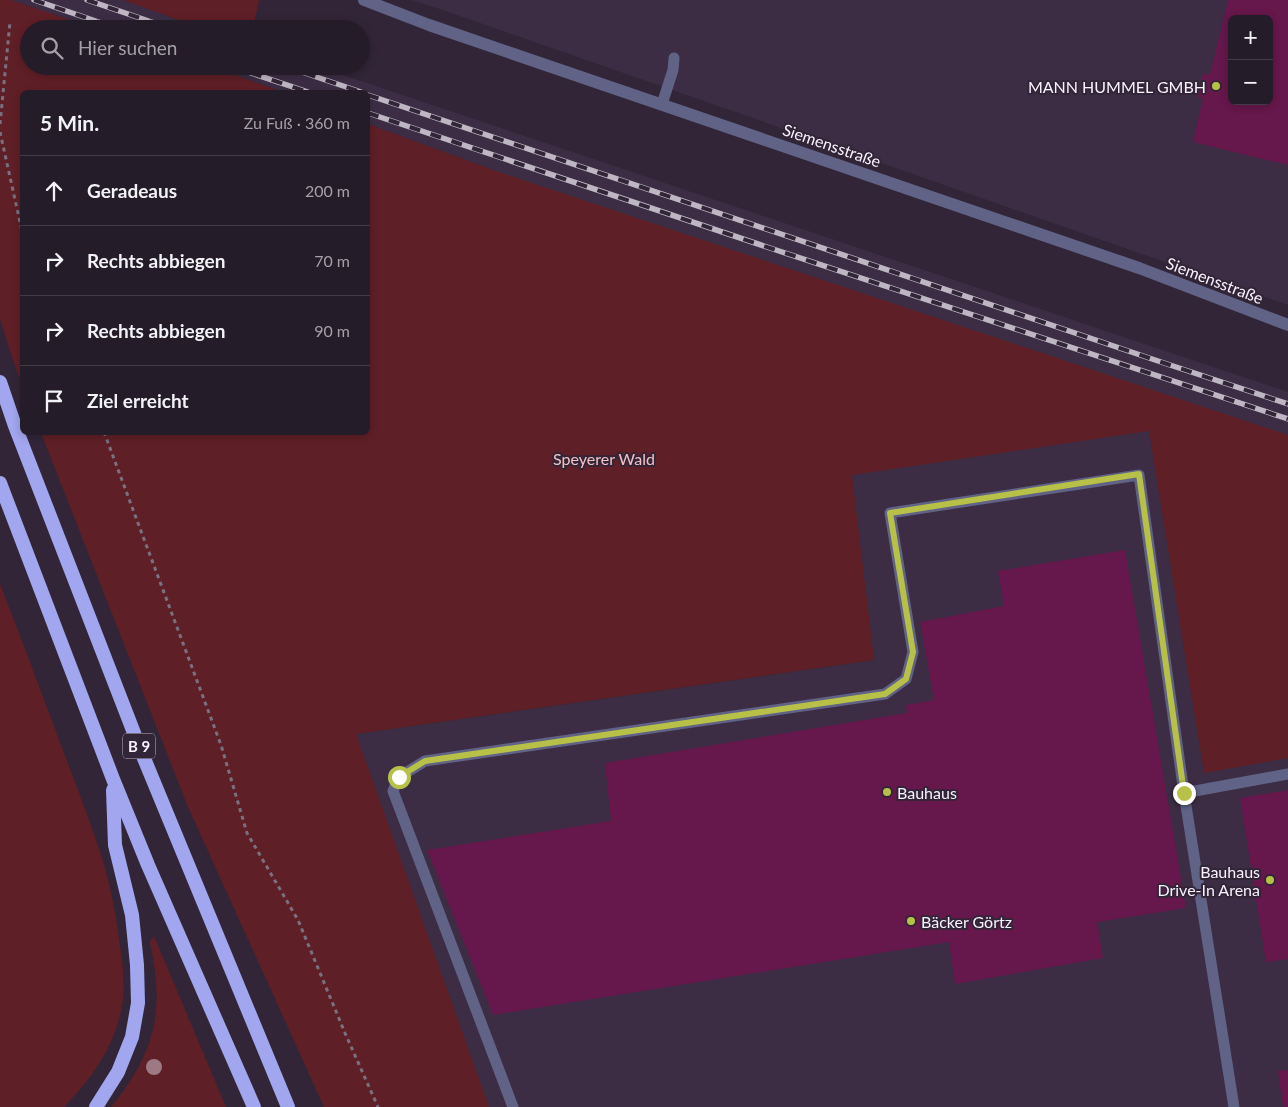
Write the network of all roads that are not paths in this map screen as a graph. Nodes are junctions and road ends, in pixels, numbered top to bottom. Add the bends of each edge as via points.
1 (364, 0) edge
2 (674, 58) dead end
3 (662, 104) junction
4 (1288, 325) edge
5 (0, 382) edge
6 (0, 483) edge
7 (1288, 774) edge
8 (113, 779) junction
9 (1184, 793) junction
10 (96, 1107) edge
11 (254, 1107) edge
12 (288, 1107) edge
13 (513, 1107) edge
14 (1234, 1107) edge

1 - 3 street, Siemensstraße
2 - 3 lane
3 - 4 street, Siemensstraße via 1139,268
5 - 12 highway, B 9 via 141,751
6 - 8 highway, B 9
7 - 9 lane
8 - 10 highway via 115,845 132,915 138,1003 132,1037 118,1072
8 - 11 highway, B 9
9 - 13 lane via 1139,474 890,513 913,652 906,679 885,694 425,761 399,777 393,791
9 - 14 lane

